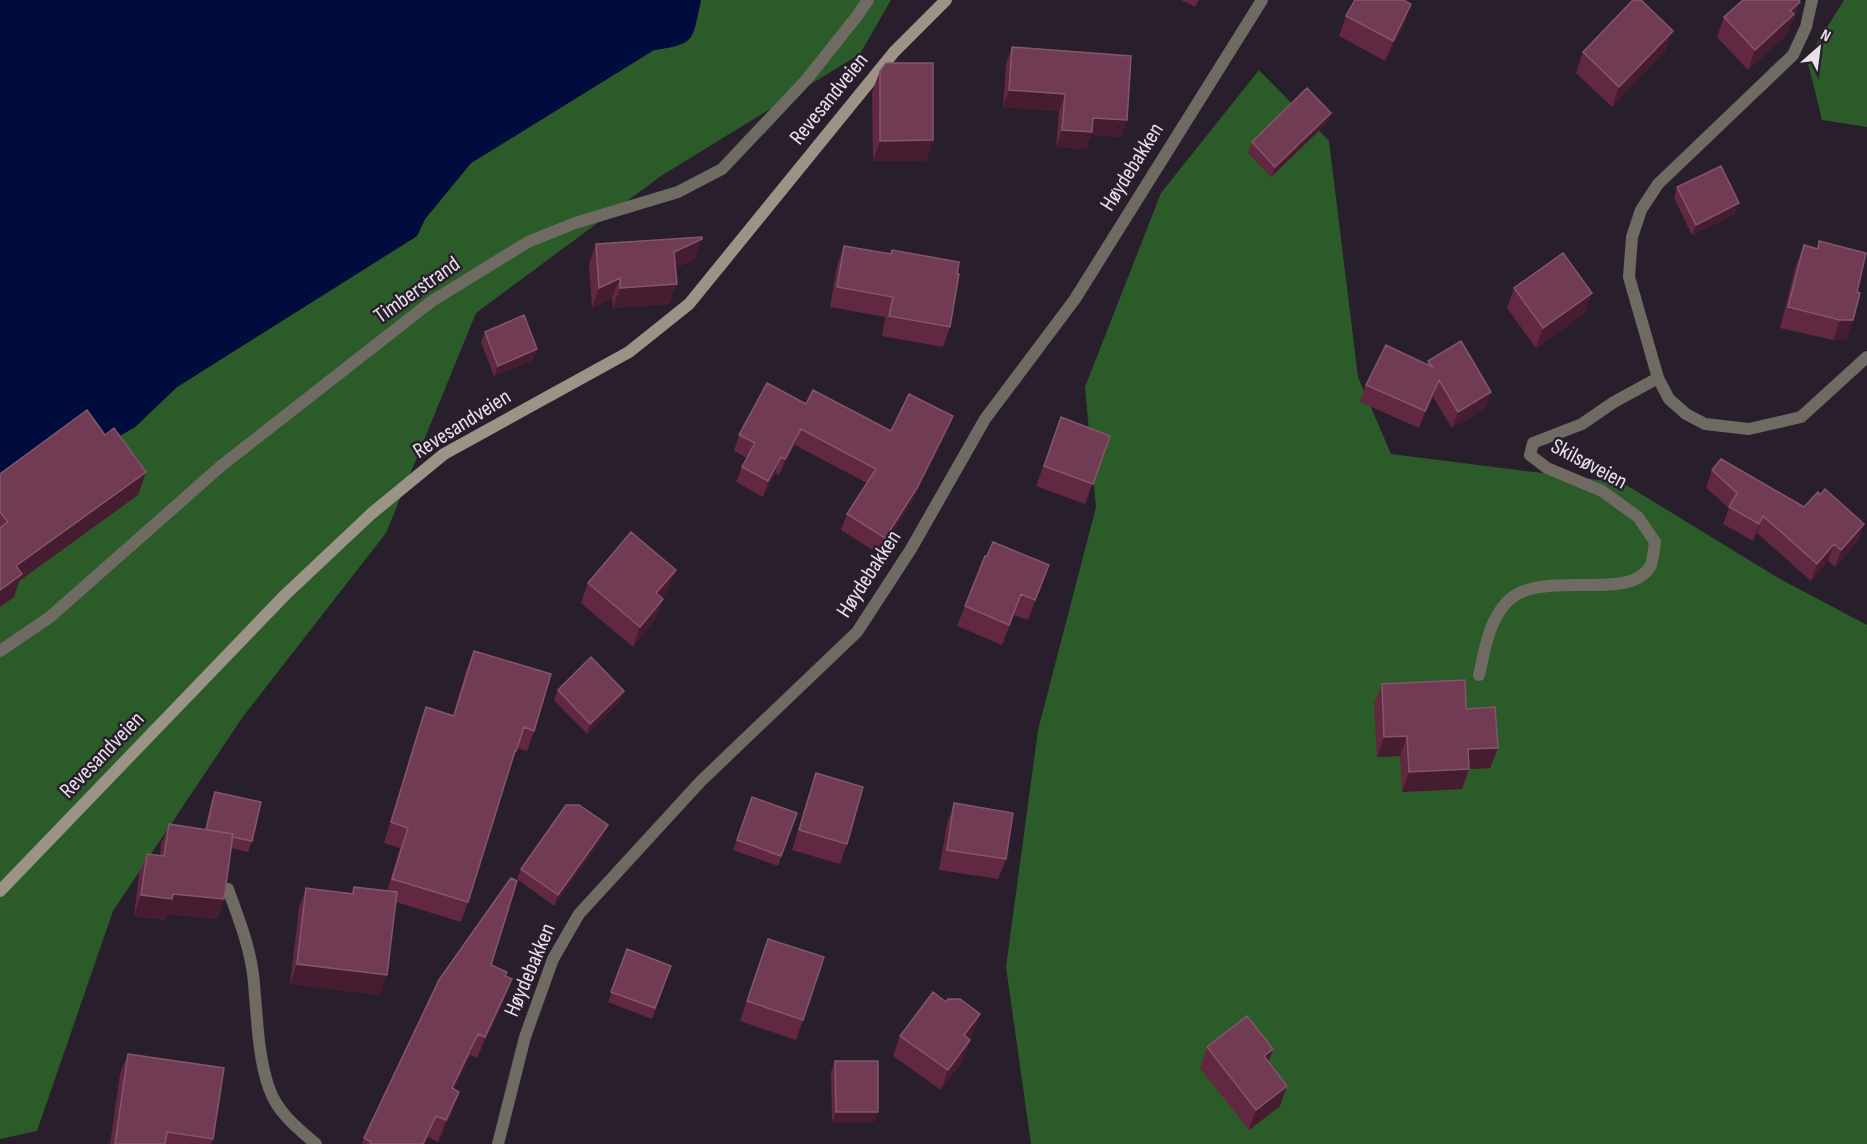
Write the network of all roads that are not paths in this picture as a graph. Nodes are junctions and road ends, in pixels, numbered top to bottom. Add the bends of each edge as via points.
1 (868, 0) edge
2 (946, 0) edge
3 (1262, 0) edge
4 (1812, 0) edge
5 (1867, 357) edge
6 (1658, 378) junction
7 (0, 651) edge
8 (1479, 675) dead end
9 (228, 890) edge
10 (0, 891) edge
11 (316, 1144) edge
12 (498, 1144) edge

1 - 7 street, Timberstrand via 807,79 722,169 678,192 575,223 528,242 432,301 221,466 50,617
2 - 10 main road, Revesandveien via 894,52 689,304 629,352 444,454 371,514 285,595
3 - 12 street, Høydebakken via 1075,298 985,419 911,549 857,633 701,781 579,914 553,959 525,1037
4 - 6 street via 1806,27 1793,55 1658,184 1641,210 1632,237 1629,277
5 - 6 street via 1801,417 1749,429 1705,424 1686,414 1669,399
6 - 8 street, Skilsøveien via 1582,424 1533,443 1530,455 1547,468 1602,491 1638,517 1655,542 1650,565 1638,577 1620,584 1544,586 1522,591 1506,603 1491,625
9 - 11 street via 245,935 269,1089 291,1122

